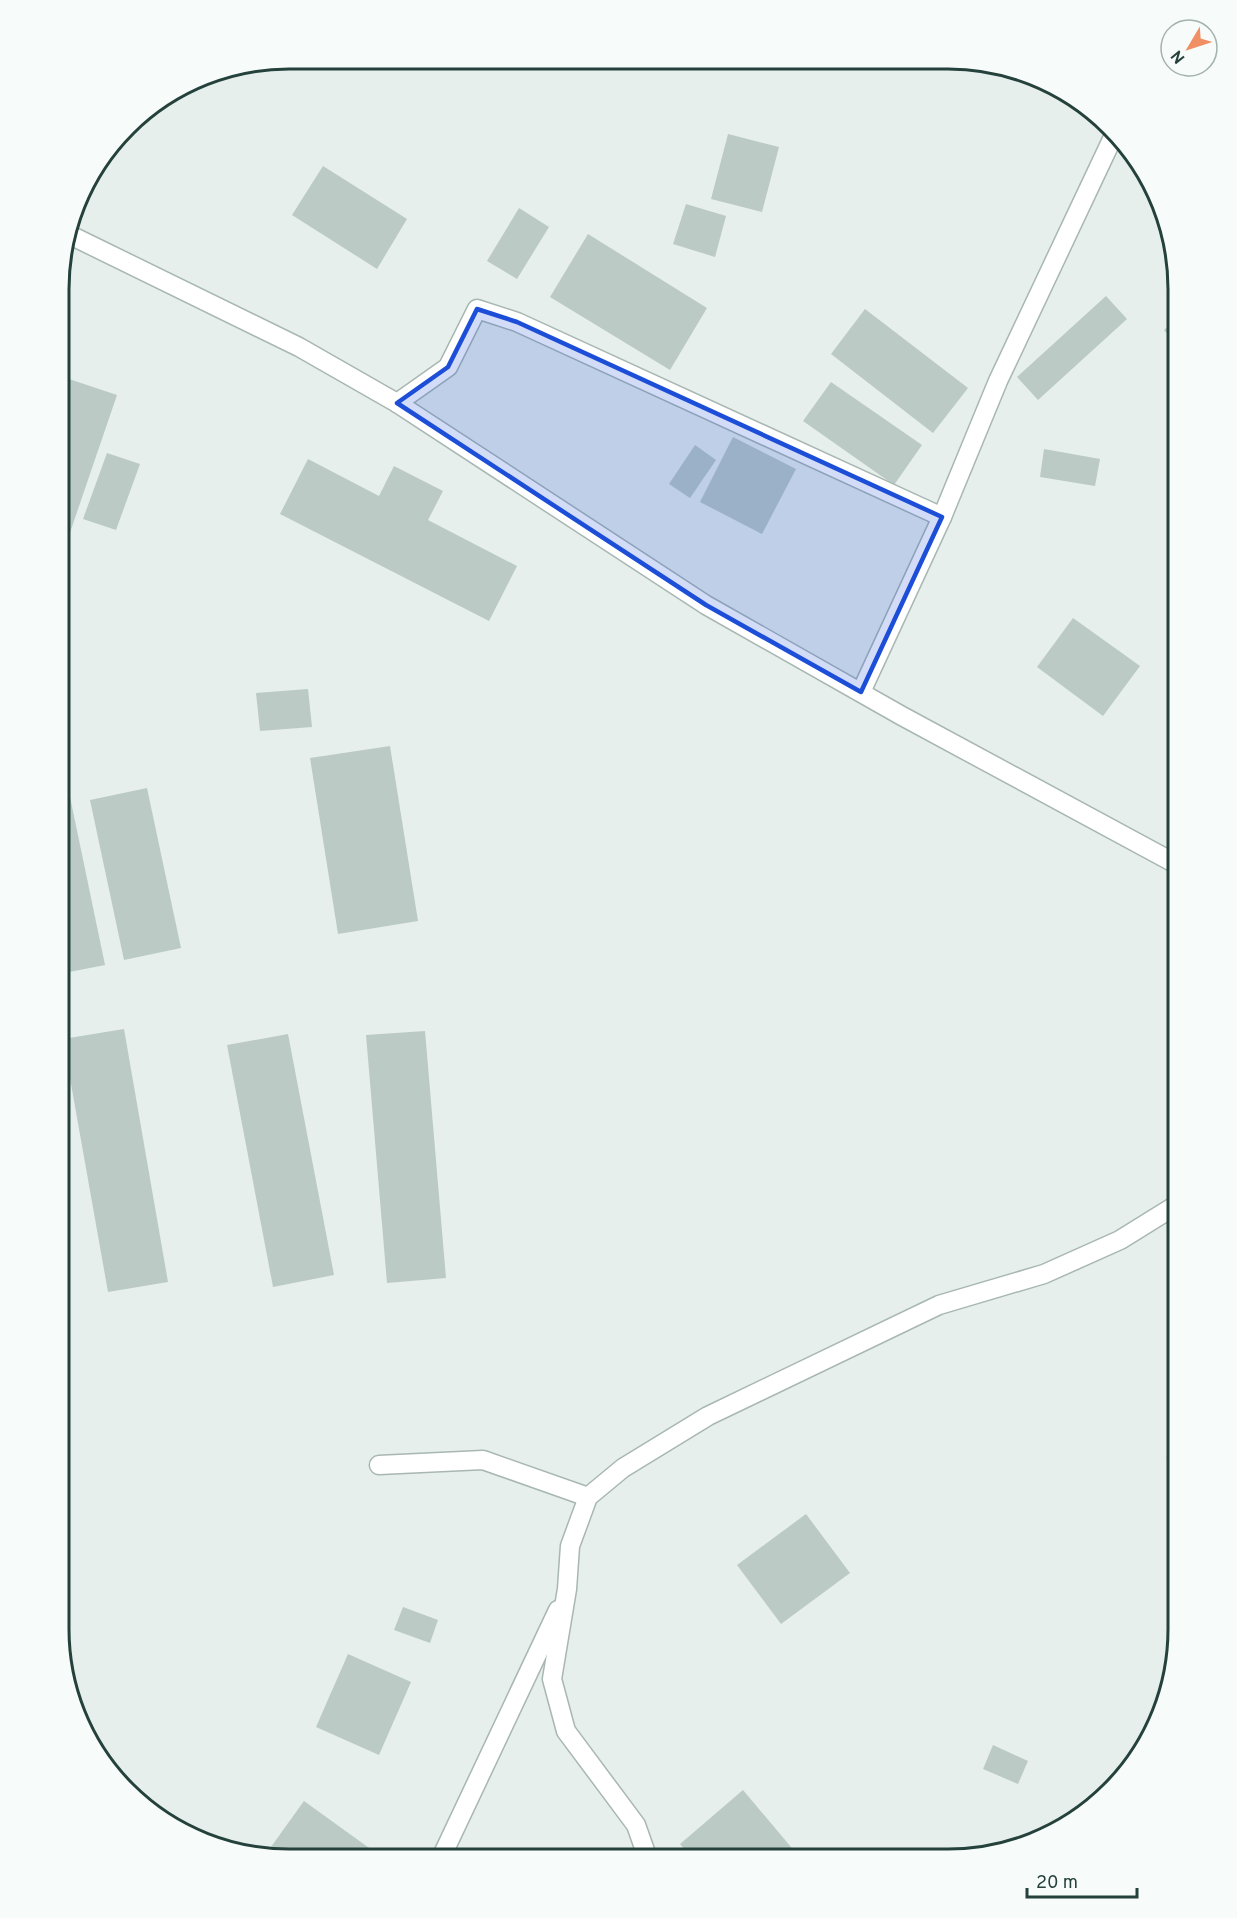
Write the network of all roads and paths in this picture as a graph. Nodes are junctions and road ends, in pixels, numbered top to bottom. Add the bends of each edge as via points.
1 (1111, 142) edge
2 (75, 237) edge
3 (397, 403) junction
4 (942, 517) junction
5 (861, 692) junction
6 (1168, 860) edge
7 (1168, 1210) edge
8 (379, 1465) dead end
9 (588, 1497) junction
10 (567, 1589) junction
11 (445, 1849) edge
12 (644, 1849) edge

1 - 4 street via 998,381
2 - 3 street via 299,347
3 - 4 street via 448,367 477,309 517,322
3 - 5 street via 706,605
4 - 5 street
5 - 6 street
7 - 9 street via 1120,1240 1044,1275 939,1305 708,1416 623,1468
8 - 9 street via 483,1460
9 - 10 street via 570,1546
10 - 11 street
10 - 12 street via 552,1679 566,1731 636,1825

